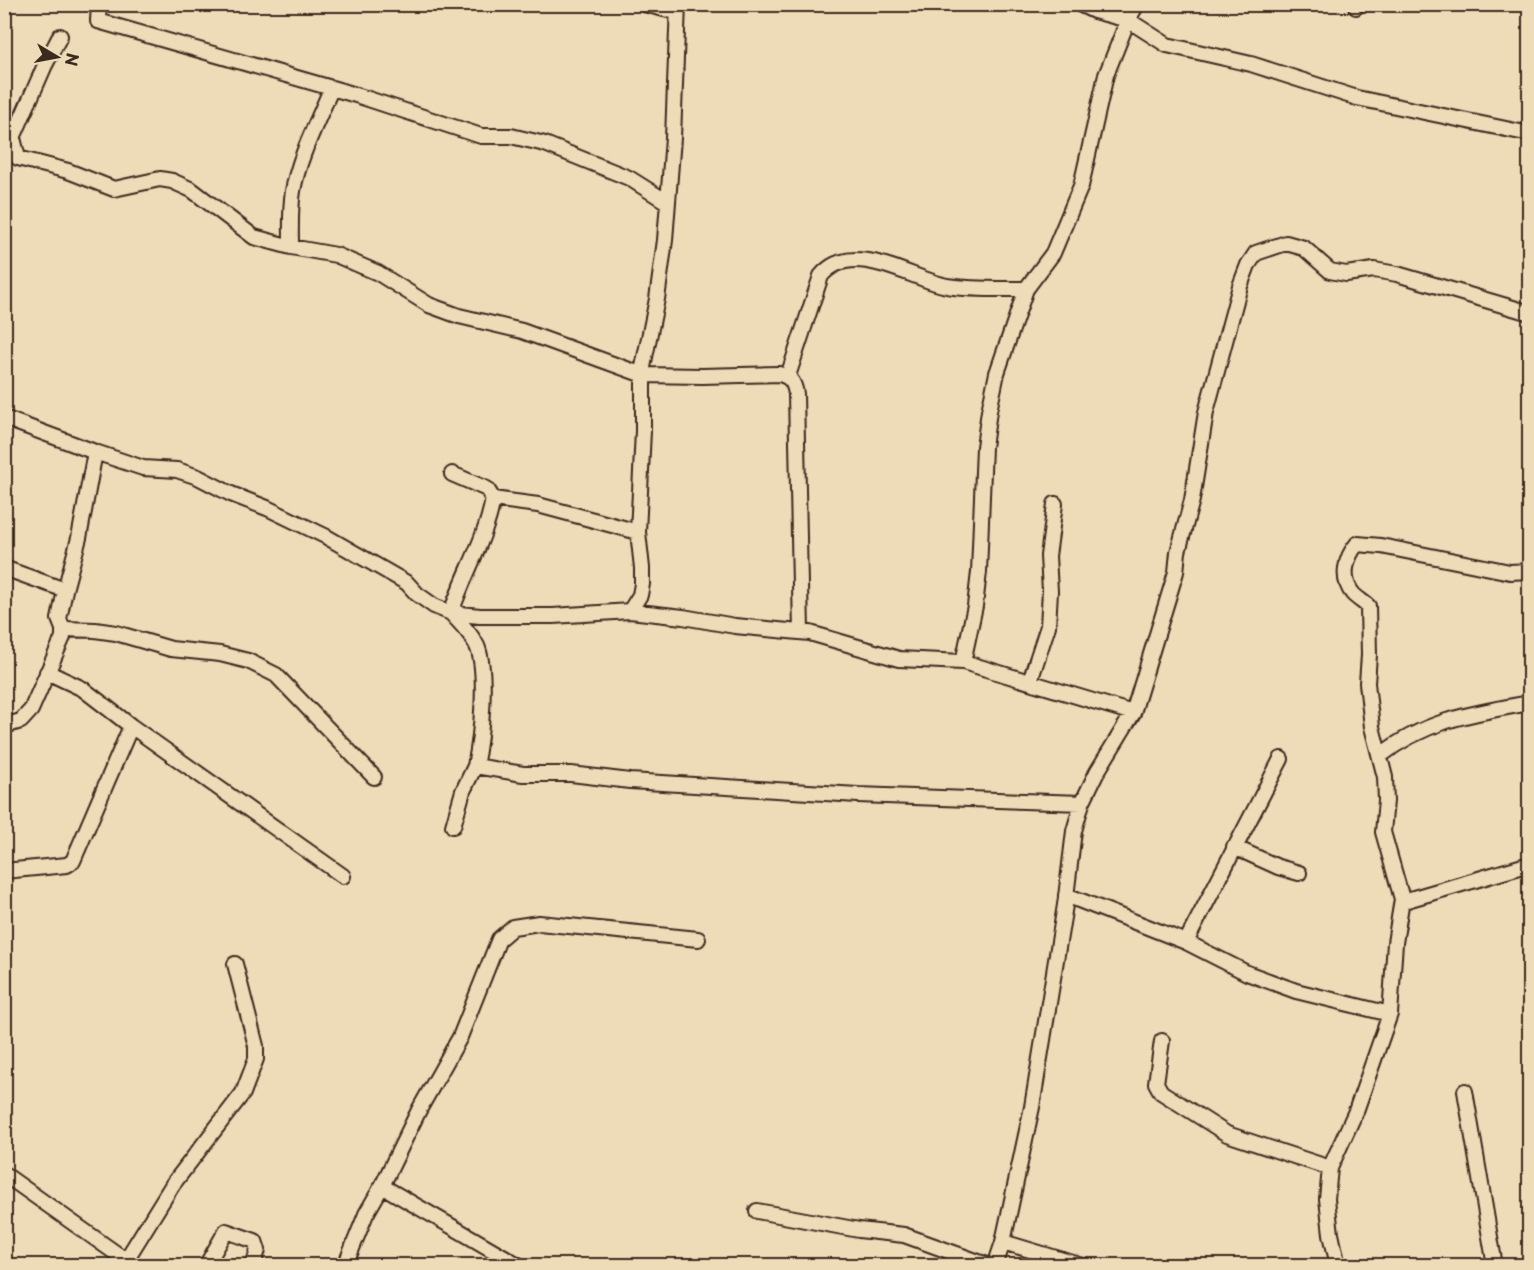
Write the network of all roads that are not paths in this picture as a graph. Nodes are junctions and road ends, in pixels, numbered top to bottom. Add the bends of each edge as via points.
1 (99, 4) edge
2 (644, 4) edge
3 (1079, 4) edge
4 (1137, 4) edge
5 (677, 8) edge
6 (1128, 20) junction
7 (60, 36) dead end
8 (331, 89) junction
9 (1530, 134) edge
10 (667, 202) junction
11 (291, 247) junction
12 (1026, 289) junction
13 (1530, 313) edge
14 (643, 375) junction
15 (788, 376) junction
16 (4, 418) edge
17 (94, 452) junction
18 (452, 474) dead end
19 (493, 499) junction
20 (1055, 504) dead end
21 (638, 532) junction
22 (4, 568) edge
23 (1530, 571) edge
24 (65, 590) junction
25 (630, 611) junction
26 (451, 613) junction
27 (63, 629) junction
28 (801, 632) junction
29 (963, 662) junction
30 (46, 672) junction
31 (1030, 681) junction
32 (1530, 703) edge
33 (1133, 713) junction
34 (4, 726) edge
35 (130, 726) junction
36 (1380, 756) junction
37 (1281, 759) dead end
38 (475, 766) junction
39 (374, 777) dead end
40 (1082, 803) junction
41 (453, 826) dead end
42 (1234, 847) junction
43 (1530, 864) edge
44 (4, 871) edge
45 (1299, 873) dead end
46 (343, 876) dead end
47 (1066, 895) junction
48 (1402, 898) junction
49 (698, 939) dead end
50 (1186, 942) junction
51 (234, 964) dead end
52 (1390, 1014) junction
53 (1162, 1041) dead end
54 (1465, 1091) dead end
55 (1330, 1168) junction
56 (4, 1174) edge
57 (382, 1186) junction
58 (757, 1211) dead end
59 (1003, 1242) junction
60 (130, 1263) edge
61 (206, 1266) edge
62 (253, 1266) edge
63 (345, 1266) edge
64 (520, 1266) edge
65 (990, 1266) edge
66 (995, 1266) edge
67 (1083, 1266) edge
68 (1338, 1266) edge
69 (1495, 1266) edge

1 - 8 street via 98,21
2 - 5 street
3 - 6 street
4 - 6 street
5 - 10 street
6 - 9 street via 1167,45 1251,64 1357,98
6 - 12 street via 1106,75 1081,186 1053,253
7 - 11 street via 13,138 18,158 114,189 172,181 192,190 254,237
8 - 10 street via 481,136 511,136 545,144 629,178
8 - 11 street via 293,188
10 - 14 street via 662,270
11 - 14 street via 336,255 368,268 429,305 522,331
12 - 15 street via 945,285 864,261 838,264 821,276
12 - 29 street via 997,373 989,411 979,572
13 - 33 street via 1397,274 1330,271 1304,248 1286,243 1256,253 1244,275 1228,328 1206,412 1176,572
14 - 15 street
14 - 21 street
15 - 28 street via 796,394
16 - 17 street
17 - 24 street via 79,538
17 - 26 street via 143,468 177,470 267,508 326,536
18 - 19 street via 488,489
19 - 21 street via 538,505
19 - 26 street via 486,533
20 - 31 street via 1048,556 1048,626
21 - 25 street via 642,584
22 - 24 street
23 - 36 street via 1510,572 1381,546 1358,544 1348,554 1348,585 1368,606 1367,683
24 - 27 street via 59,619
25 - 26 street via 480,616
25 - 28 street
26 - 38 street via 478,647 482,664 480,744
27 - 30 street
27 - 39 street via 117,633 171,649 248,661 276,675
28 - 29 street via 899,659
29 - 31 street
30 - 34 street via 31,710 21,721
30 - 35 street via 83,689
31 - 33 street
32 - 36 street via 1453,718 1398,741
33 - 40 street via 1096,772
35 - 44 street via 72,861 68,865
35 - 46 street
36 - 48 street via 1386,801 1383,832
37 - 42 street
38 - 40 street via 523,774 571,774 858,795
38 - 41 street
40 - 47 street via 1074,831
42 - 45 street
42 - 50 street
43 - 48 street via 1407,900
47 - 50 street
47 - 59 street via 1032,1107
48 - 52 street
49 - 57 street via 539,923 513,927 499,939 460,1037
50 - 52 street via 1247,974 1286,988
51 - 60 street via 256,1059 243,1093 173,1184
52 - 55 street via 1356,1111
53 - 55 street via 1156,1083 1161,1092 1227,1134
54 - 69 street
55 - 68 street via 1327,1199
56 - 60 street
57 - 63 street
57 - 64 street
58 - 65 street via 904,1235
59 - 66 street
59 - 67 street
61 - 62 street via 226,1231 255,1241 258,1250

